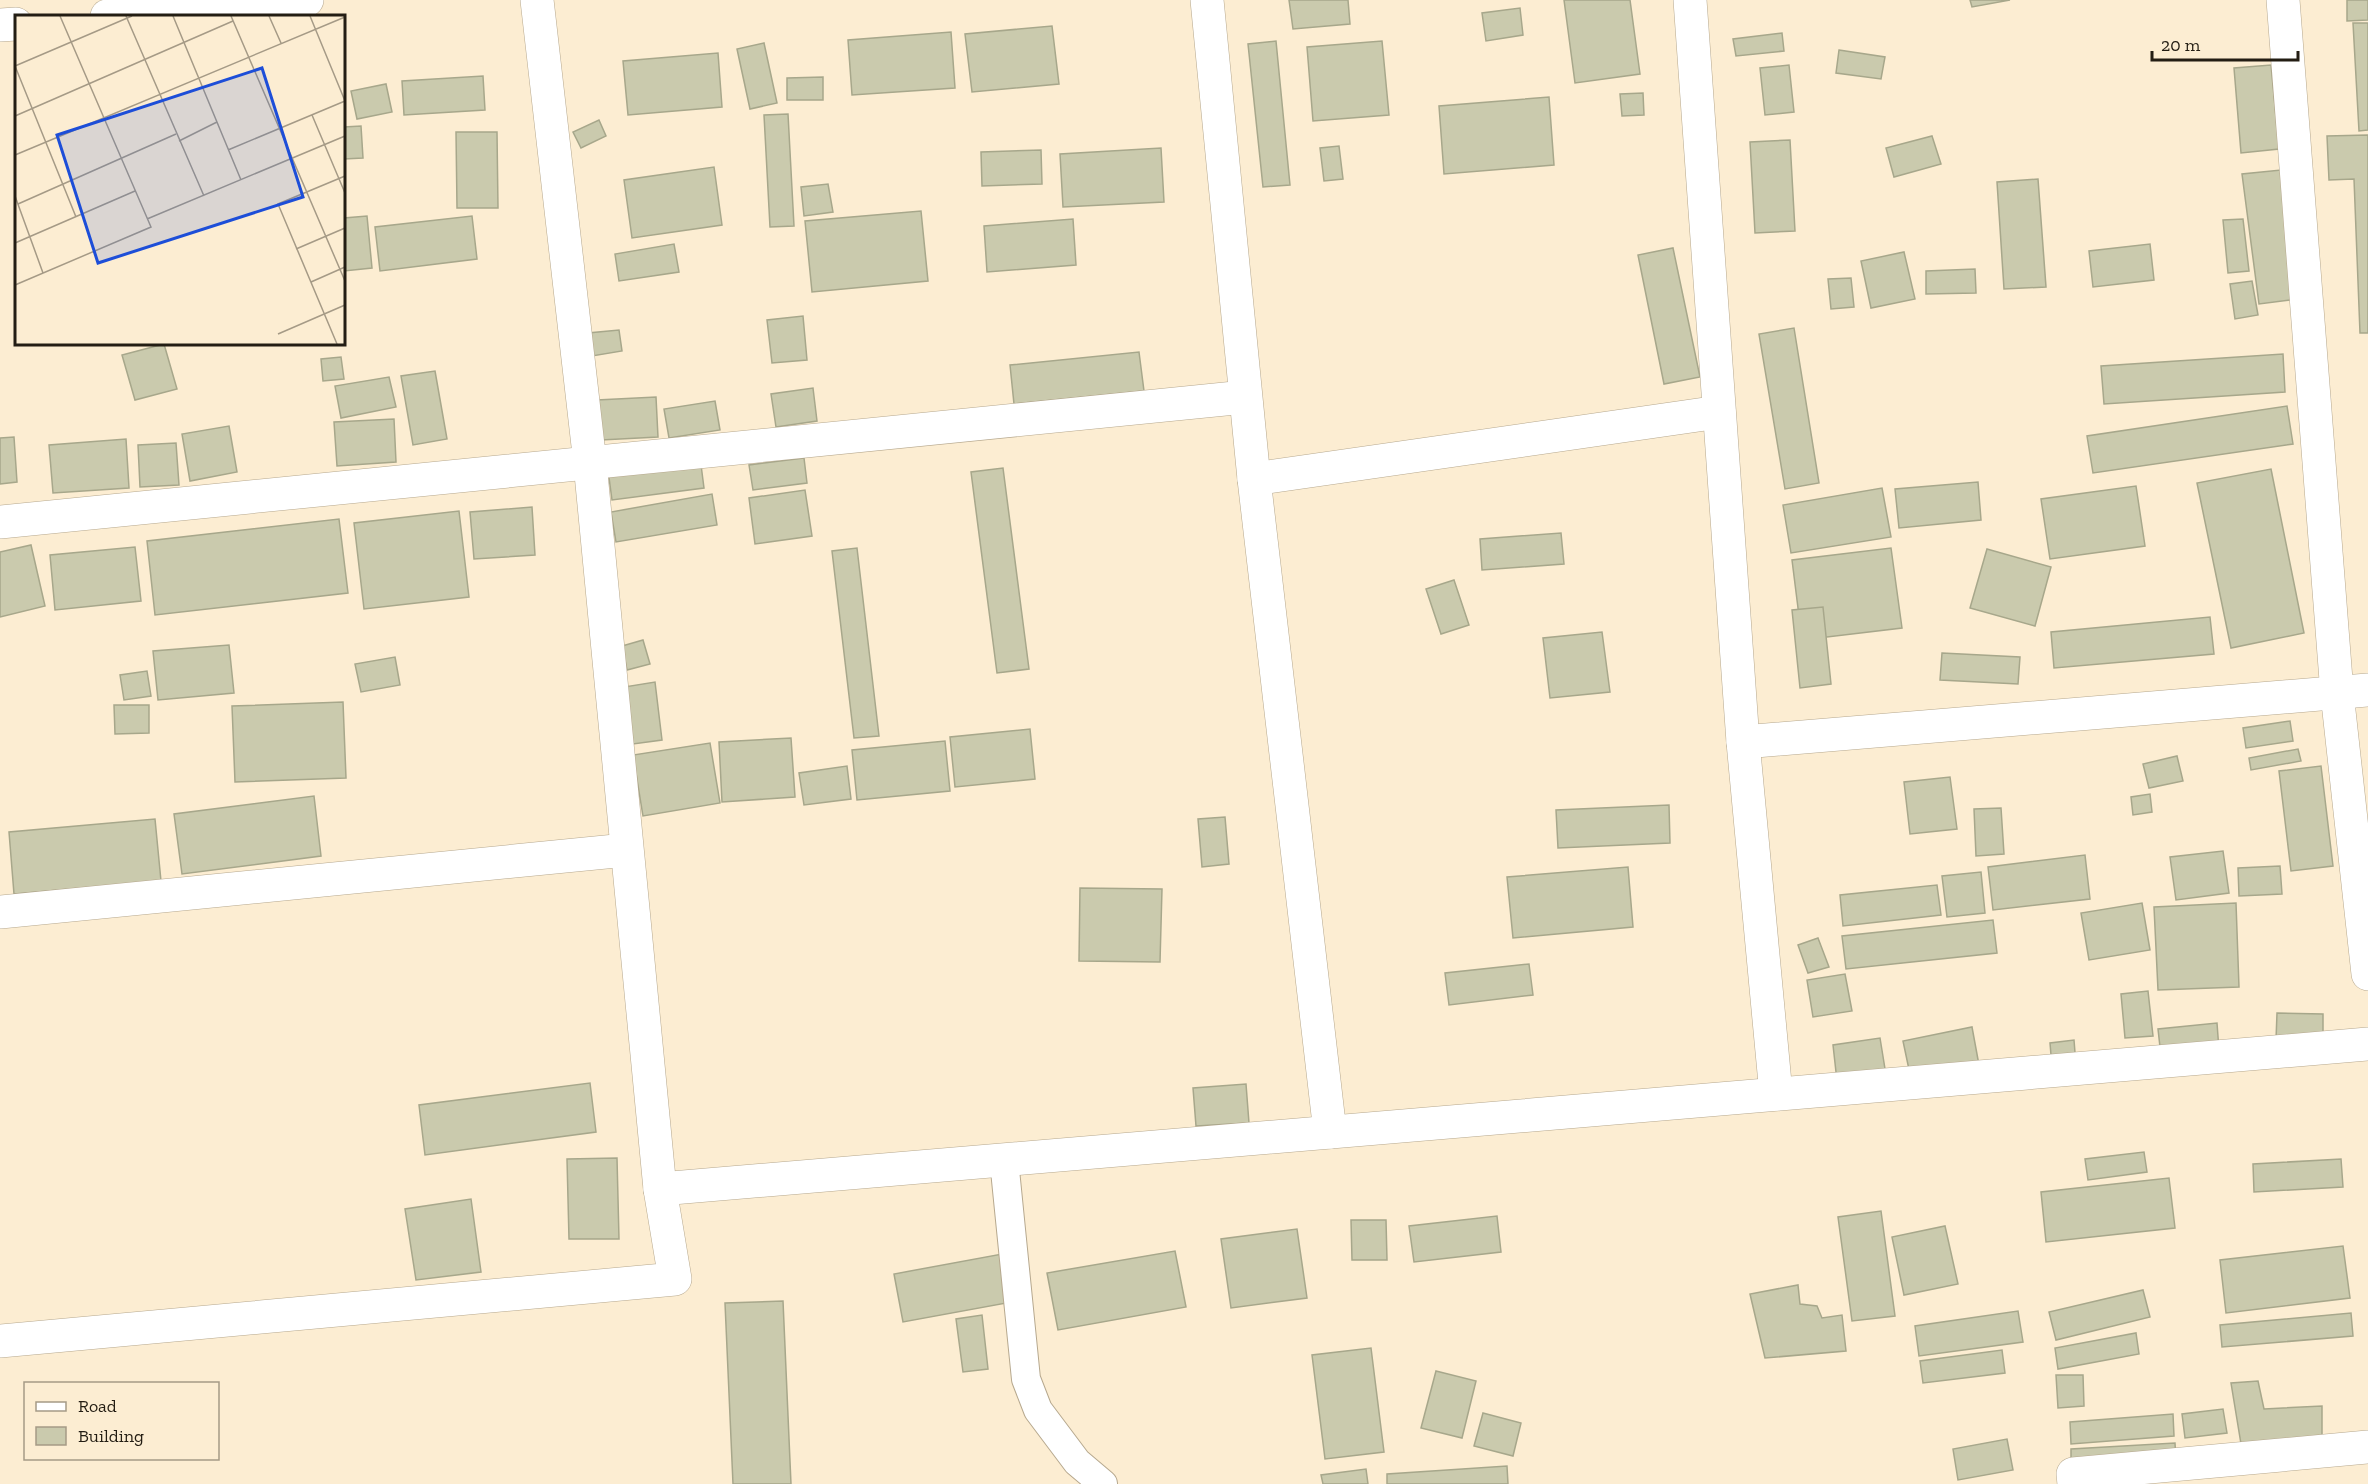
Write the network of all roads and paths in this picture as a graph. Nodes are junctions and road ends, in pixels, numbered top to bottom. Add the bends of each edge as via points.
1 (307, 0) edge
2 (537, 0) edge
3 (1207, 0) edge
4 (1690, 0) edge
5 (2283, 0) edge
6 (120, 15) edge
7 (15, 24) edge
8 (0, 25) edge
9 (1245, 397) junction
10 (1719, 412) junction
11 (590, 463) junction
12 (1254, 479) junction
13 (0, 522) edge
14 (2353, 691) edge
15 (1743, 742) junction
16 (626, 850) junction
17 (0, 912) edge
18 (2368, 974) edge
19 (2368, 1044) edge
20 (1776, 1094) junction
21 (1330, 1132) junction
22 (1004, 1161) junction
23 (660, 1189) junction
24 (0, 1341) edge
25 (2368, 1447) edge
26 (1103, 1484) edge
27 (2074, 1484) edge

1 - 6 street
2 - 11 street
3 - 9 street
4 - 10 street
5 - 14 street
7 - 8 street
9 - 11 street
9 - 12 street
10 - 12 street
10 - 15 street
11 - 13 street
11 - 16 street
12 - 21 street
14 - 15 street
14 - 18 street
15 - 20 street
16 - 17 street
16 - 23 street
19 - 20 street
20 - 21 street
21 - 22 street
22 - 23 street
22 - 26 lane via 1026,1379 1038,1410 1077,1462
23 - 24 street via 675,1279
25 - 27 street via 2073,1474

